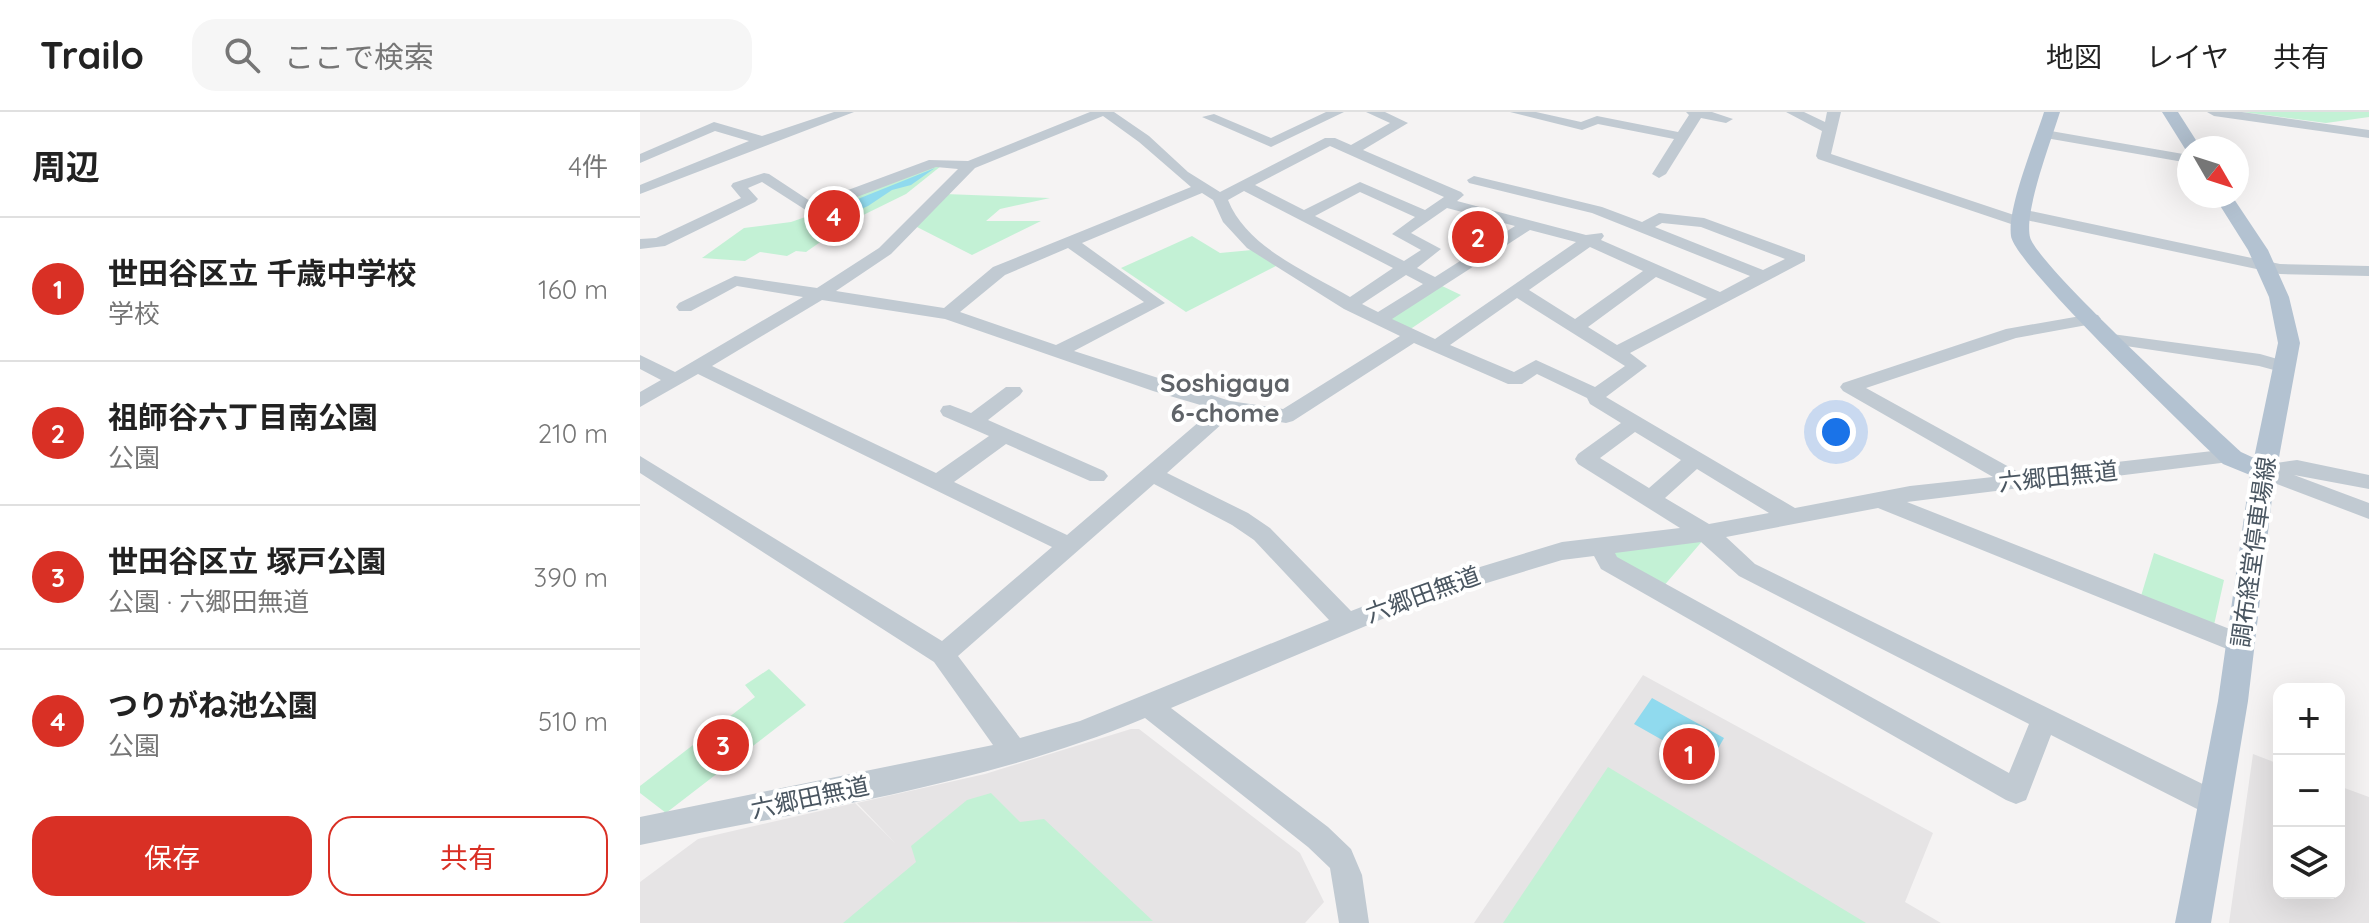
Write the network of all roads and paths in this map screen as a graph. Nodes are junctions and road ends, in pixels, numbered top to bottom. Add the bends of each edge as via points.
1 (847, 112) edge
2 (1104, 112) edge
3 (1337, 112) edge
4 (1373, 112) edge
5 (1517, 112) edge
6 (1695, 112) edge
7 (1793, 112) edge
8 (1834, 112) edge
9 (2052, 112) edge
10 (2170, 112) edge
11 (2214, 112) edge
12 (1209, 117) dead end
13 (1726, 119) dead end
14 (1831, 130) junction
15 (2045, 134) junction
16 (2369, 134) edge
17 (2185, 136) edge
18 (1683, 137) junction
19 (762, 141) junction
20 (664, 148) junction
21 (1353, 150) junction
22 (2177, 157) edge
23 (640, 159) edge
24 (709, 165) junction
25 (970, 165) junction
26 (1659, 174) dead end
27 (1245, 186) junction
28 (1201, 188) junction
29 (640, 190) edge
30 (1220, 198) junction
31 (1450, 200) junction
32 (2230, 208) edge
33 (1304, 216) junction
34 (1426, 216) junction
35 (2021, 218) junction
36 (1620, 219) junction
37 (1528, 225) junction
38 (1643, 228) junction
39 (1589, 241) junction
40 (1070, 242) junction
41 (640, 244) edge
42 (2266, 267) junction
43 (1404, 268) junction
44 (1656, 269) junction
45 (2369, 271) edge
46 (1764, 276) junction
47 (1434, 283) junction
48 (1516, 290) junction
49 (817, 295) junction
50 (1722, 299) junction
51 (1350, 305) junction
52 (685, 307) dead end
53 (948, 314) junction
54 (1379, 319) junction
55 (2092, 319) junction
56 (1575, 328) junction
57 (1413, 336) junction
58 (2112, 339) junction
59 (1437, 346) junction
60 (1059, 351) junction
61 (1617, 352) junction
62 (640, 361) edge
63 (698, 367) junction
64 (2285, 367) junction
65 (676, 380) junction
66 (1014, 391) dead end
67 (1596, 395) junction
68 (640, 401) edge
69 (1229, 407) junction
70 (950, 411) dead end
71 (973, 421) junction
72 (1634, 423) junction
73 (1004, 435) junction
74 (2230, 456) junction
75 (1695, 459) junction
76 (640, 463) edge
77 (2263, 471) junction
78 (1150, 473) junction
79 (1097, 476) dead end
80 (2017, 481) junction
81 (939, 482) junction
82 (2369, 482) edge
83 (1650, 499) junction
84 (1880, 500) junction
85 (2369, 511) edge
86 (1789, 515) junction
87 (1706, 533) junction
88 (1067, 545) junction
89 (1600, 545) junction
90 (1347, 623) junction
91 (2241, 644) junction
92 (943, 655) junction
93 (1150, 707) junction
94 (2045, 718) junction
95 (1014, 752) junction
96 (2215, 804) junction
97 (640, 831) edge
98 (1354, 923) edge
99 (2193, 923) edge

1 - 19 street
2 - 25 street
2 - 28 street
3 - 12 street via 1271,143
4 - 21 street via 1401,123
5 - 18 street via 1582,126 1597,120
6 - 13 street
6 - 18 street
7 - 14 street
8 - 14 street
9 - 15 main road
10 - 17 main road
11 - 16 street
14 - 35 street via 1823,156
15 - 22 street
15 - 35 main road
18 - 26 street
19 - 20 street via 714,126
19 - 24 street
20 - 23 street
20 - 24 street
21 - 27 street via 1330,141
21 - 31 street
24 - 29 street
25 - 41 street via 934,163 812,209 764,177 738,186 750,199 659,243
25 - 49 street via 885,251
27 - 30 street
27 - 33 street
28 - 30 street
28 - 40 street
30 - 51 street via 1228,219 1253,245
31 - 34 street
31 - 36 street via 1479,175
31 - 37 street
32 - 42 main road, 調布経堂停車場線
33 - 34 street via 1360,186
33 - 43 street
34 - 43 street via 1400,234 1433,249
35 - 42 street
35 - 55 main road via 2025,249
36 - 38 street
36 - 39 street
37 - 39 street
37 - 47 street
38 - 46 street
38 - 46 street via 1659,218 1704,223 1799,258
39 - 44 street
39 - 48 street
40 - 53 street via 999,271
40 - 60 street via 1156,303
42 - 45 street
42 - 64 main road, 調布経堂停車場線 via 2287,322
43 - 47 street
43 - 51 street
44 - 50 street
44 - 56 street
46 - 50 street
47 - 54 street
48 - 56 street
48 - 59 street
49 - 52 street via 735,281
49 - 53 street
49 - 63 street
50 - 61 street
51 - 54 street
53 - 60 street
54 - 57 street
55 - 58 main road
55 - 80 street via 2012,333 1850,387
56 - 61 street
57 - 59 street
57 - 69 street via 1286,416
58 - 64 street
58 - 74 main road
59 - 67 street via 1515,380 1536,366
60 - 69 street
61 - 67 street via 1638,366
62 - 65 street
63 - 65 street
63 - 81 street
64 - 77 main road, 調布経堂停車場線
65 - 68 street
66 - 71 street
67 - 72 street
69 - 78 street
70 - 71 street
71 - 73 street
72 - 75 street
72 - 83 street via 1585,459
73 - 79 street
73 - 81 street
74 - 77 main road
74 - 80 street, 六郷田無道
75 - 83 street
75 - 86 street
76 - 92 street
77 - 82 street via 2297,467
77 - 85 street
77 - 91 main road, 調布経堂停車場線
78 - 88 street
78 - 90 street via 1262,534
80 - 84 street, 六郷田無道
81 - 88 street
83 - 87 street
84 - 86 street, 六郷田無道
84 - 91 street
86 - 87 street, 六郷田無道
87 - 89 street, 六郷田無道
87 - 94 street via 1747,570
88 - 92 street
89 - 90 street, 六郷田無道 via 1479,574
89 - 94 street via 1609,563 2016,791
90 - 93 street, 六郷田無道
91 - 96 main road, 調布経堂停車場線
92 - 95 street
93 - 95 street, 六郷田無道
93 - 98 street via 1341,859
94 - 96 street
95 - 97 street, 六郷田無道
96 - 99 main road, 調布経堂停車場線

